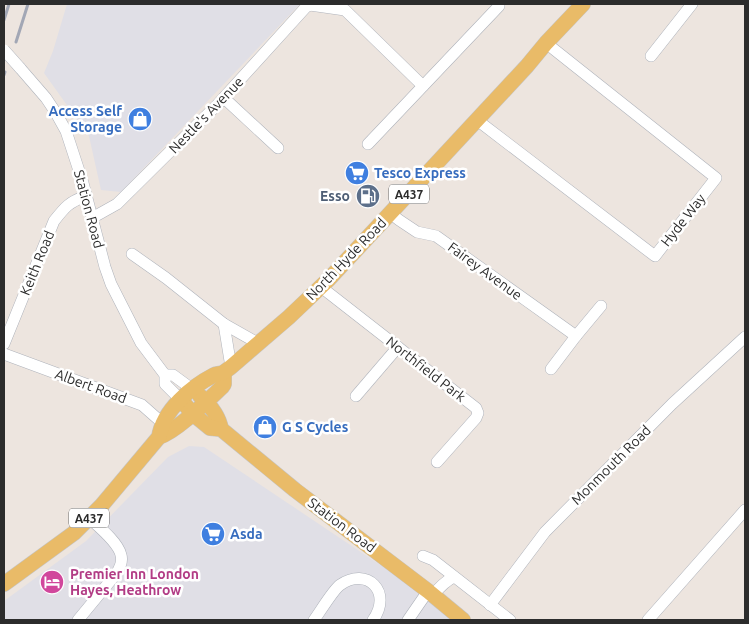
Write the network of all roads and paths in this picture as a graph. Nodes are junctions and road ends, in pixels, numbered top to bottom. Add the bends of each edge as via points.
1 (311, 4) edge
2 (583, 4) edge
3 (692, 4) edge
4 (499, 6) dead end
5 (345, 7) edge
6 (546, 43) junction
7 (4, 50) edge
8 (652, 56) dead end
9 (423, 86) junction
10 (224, 98) junction
11 (477, 120) junction
12 (368, 144) dead end
13 (278, 148) dead end
14 (86, 196) junction
15 (390, 213) junction
16 (92, 218) junction
17 (132, 254) dead end
18 (321, 287) junction
19 (601, 306) dead end
20 (224, 324) junction
21 (576, 336) junction
22 (745, 336) edge
23 (4, 344) edge
24 (257, 344) junction
25 (398, 347) junction
26 (4, 354) edge
27 (551, 369) dead end
28 (228, 370) junction
29 (165, 375) junction
30 (192, 389) junction
31 (356, 396) dead end
32 (180, 400) junction
33 (206, 402) junction
34 (193, 414) junction
35 (222, 429) junction
36 (164, 431) junction
37 (437, 462) dead end
38 (745, 510) edge
39 (89, 518) junction
40 (423, 556) dead end
41 (454, 577) junction
42 (4, 584) edge
43 (431, 593) junction
44 (490, 605) junction
45 (78, 620) edge
46 (314, 620) edge
47 (373, 620) edge
48 (408, 620) edge
49 (463, 620) edge
50 (510, 620) edge
51 (648, 620) edge

1 - 5 street
1 - 10 street, Nestle's Avenue
2 - 6 main road, North Hyde Road / A437
3 - 8 street
4 - 9 street
5 - 9 street
6 - 11 main road, North Hyde Road / A437
6 - 11 street, Hyde Way via 716,178 655,256
7 - 14 street, Station Road, bridge via 56,113 76,158
9 - 12 street
10 - 13 street
10 - 16 street, Nestle's Avenue via 117,204
11 - 15 main road, North Hyde Road / A437
14 - 16 street, Station Road
14 - 23 street, Keith Road via 66,206 54,221
15 - 18 main road, North Hyde Road / A437
15 - 21 street, Fairey Avenue via 417,232 436,236
16 - 29 street, Station Road via 111,284 141,343
17 - 20 street
18 - 24 main road, North Hyde Road / A437
18 - 25 street, Northfield Park
19 - 21 street
20 - 24 street
20 - 28 street
21 - 27 street
22 - 44 street, Monmouth Road via 672,404 545,532
24 - 28 main road, North Hyde Road / A437
25 - 31 street
25 - 37 street, Northfield Park via 476,408 478,413
26 - 36 street, Albert Road via 142,405
28 - 30 main road, North Hyde Road / A437
28 - 33 main road, North Hyde Road / A437 via 224,385
29 - 30 street, Station Road via 173,375
29 - 32 street, Station Road via 165,384
30 - 32 main road, North Hyde Road / A437
30 - 33 main road, Station Road
32 - 34 main road, Station Road
32 - 36 main road, North Hyde Road / A437 via 172,409
33 - 34 main road, North Hyde Road / A437
33 - 35 main road, Station Road via 219,418
34 - 35 main road, Station Road via 212,429
34 - 36 main road, North Hyde Road / A437
35 - 43 main road, Station Road via 295,490
36 - 39 main road, North Hyde Road / A437
38 - 51 street
39 - 42 main road, North Hyde Road / A437 via 74,533
39 - 45 street via 116,545 122,560 116,574
40 - 41 street
41 - 43 street
41 - 44 street
43 - 48 street
43 - 49 main road, Station Road
44 - 50 street
46 - 47 street via 339,586 361,579 370,581 378,589 381,600 379,612

